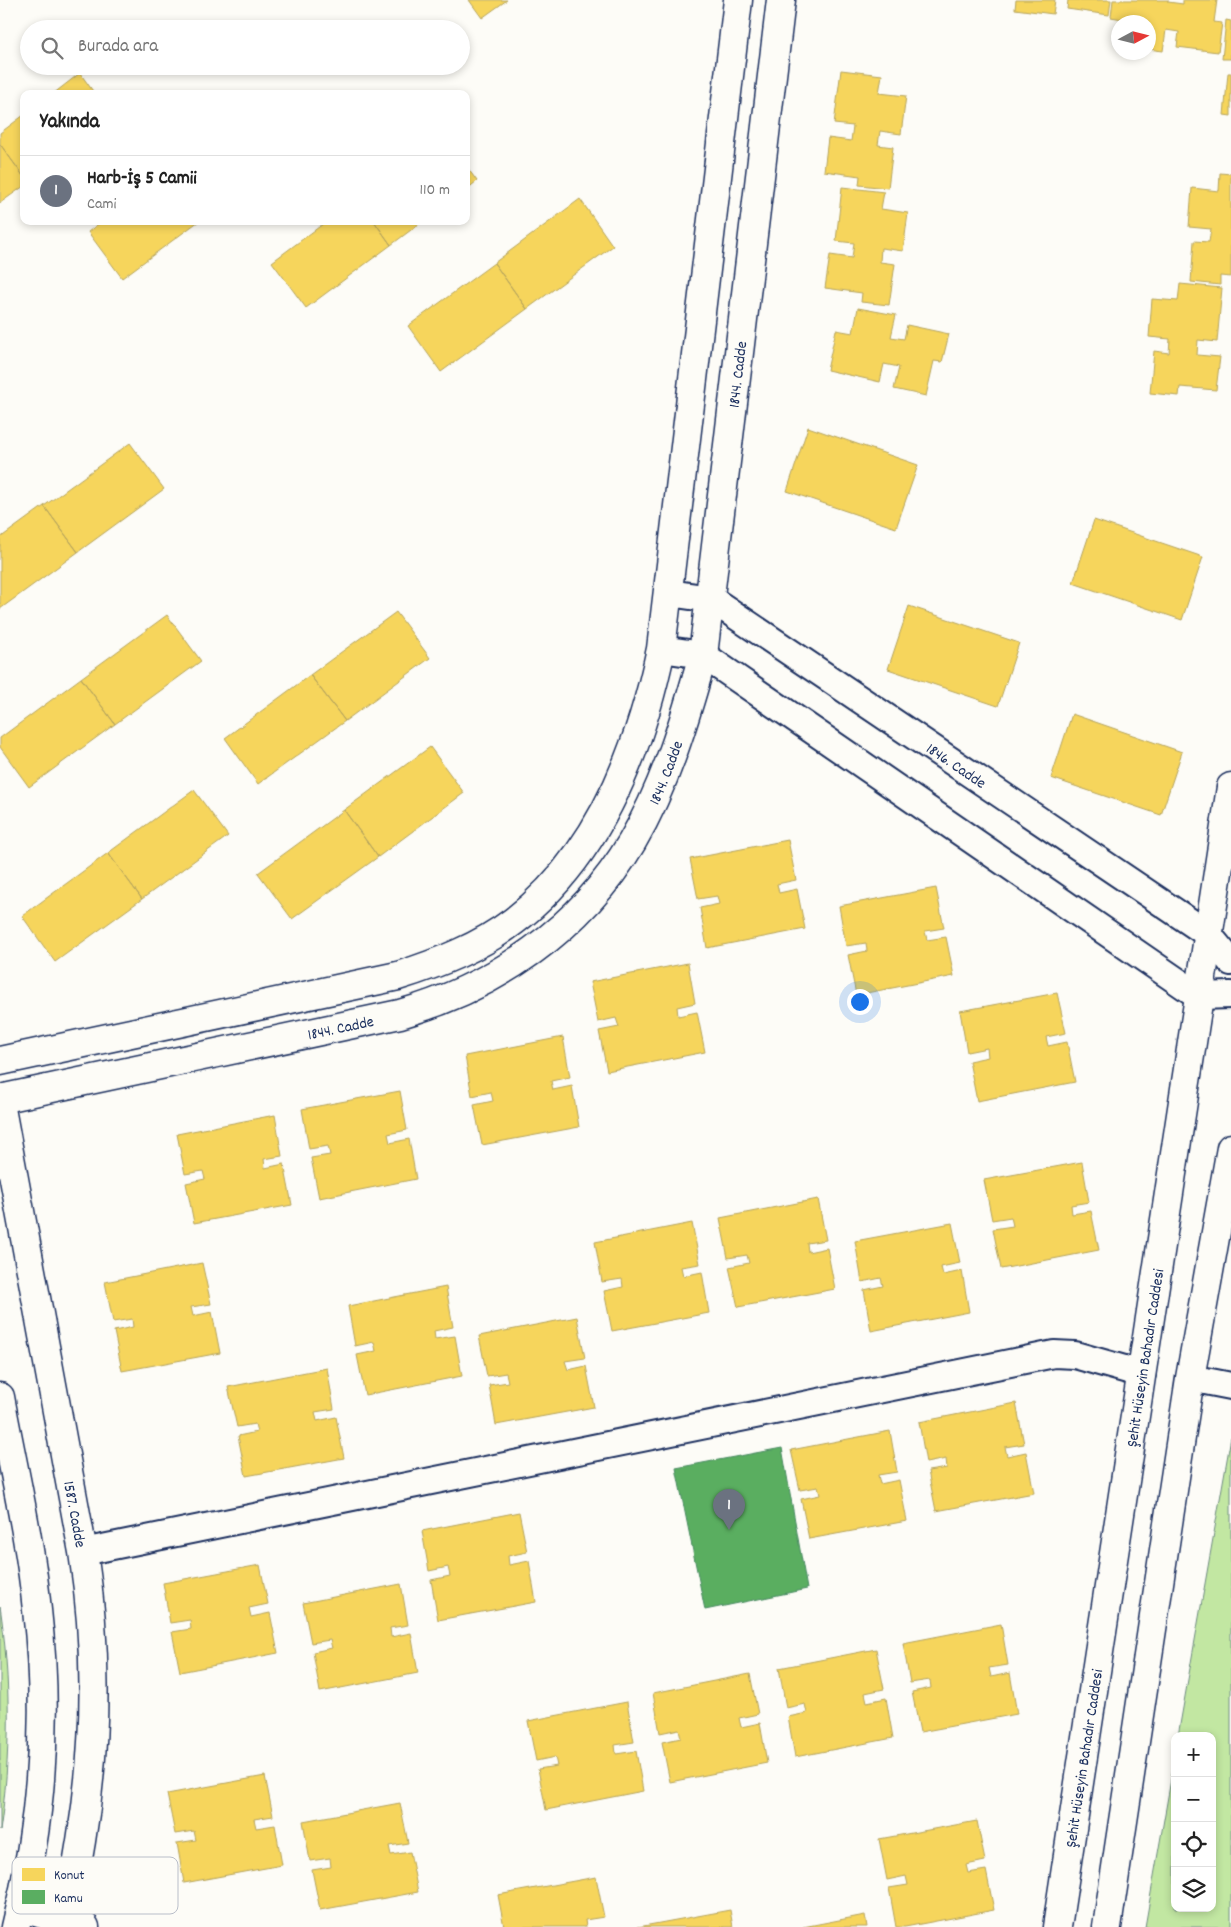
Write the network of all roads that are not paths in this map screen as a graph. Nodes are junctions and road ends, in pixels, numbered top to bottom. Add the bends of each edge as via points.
1 (738, 0) edge
2 (781, 0) edge
3 (669, 593) junction
4 (711, 599) junction
5 (662, 649) junction
6 (703, 655) junction
7 (1231, 786) edge
8 (1208, 934) junction
9 (1231, 962) edge
10 (1231, 995) edge
11 (1199, 996) junction
12 (0, 1061) edge
13 (0, 1101) edge
14 (1231, 1148) edge
15 (1142, 1374) junction
16 (1190, 1378) junction
17 (1231, 1386) edge
18 (0, 1397) edge
19 (83, 1552) junction
20 (28, 1857) edge
21 (80, 1857) edge
22 (18, 1917) edge
23 (72, 1925) edge
24 (1057, 1927) edge
25 (1108, 1927) edge

1 - 3 street
2 - 4 street, 1844. Cadde
3 - 4 street, 1846. Cadde
3 - 5 street
4 - 6 street, 1844. Cadde
4 - 8 street, 1846. Cadde
5 - 6 street
5 - 12 street via 641,726 611,797 589,838 555,884 535,904 473,947 398,976
6 - 11 street
6 - 13 street, 1844. Cadde via 670,762 632,843 580,910 535,950 501,972 433,1004 400,1014
7 - 8 street, Şehit Hüseyin Bahadır Caddesi
8 - 9 street, 1846. Cadde
8 - 11 street, Şehit Hüseyin Bahadır Caddesi
10 - 11 street
11 - 15 street, Şehit Hüseyin Bahadır Caddesi
13 - 19 street, 1587. Cadde
14 - 16 street
15 - 19 street via 1074,1355 1054,1354
15 - 24 street, Şehit Hüseyin Bahadır Caddesi
16 - 17 street
16 - 25 street
18 - 20 street via 31,1564 43,1689 42,1764
19 - 21 street, 1587. Cadde via 90,1597 94,1664 92,1749
22 - 23 street

